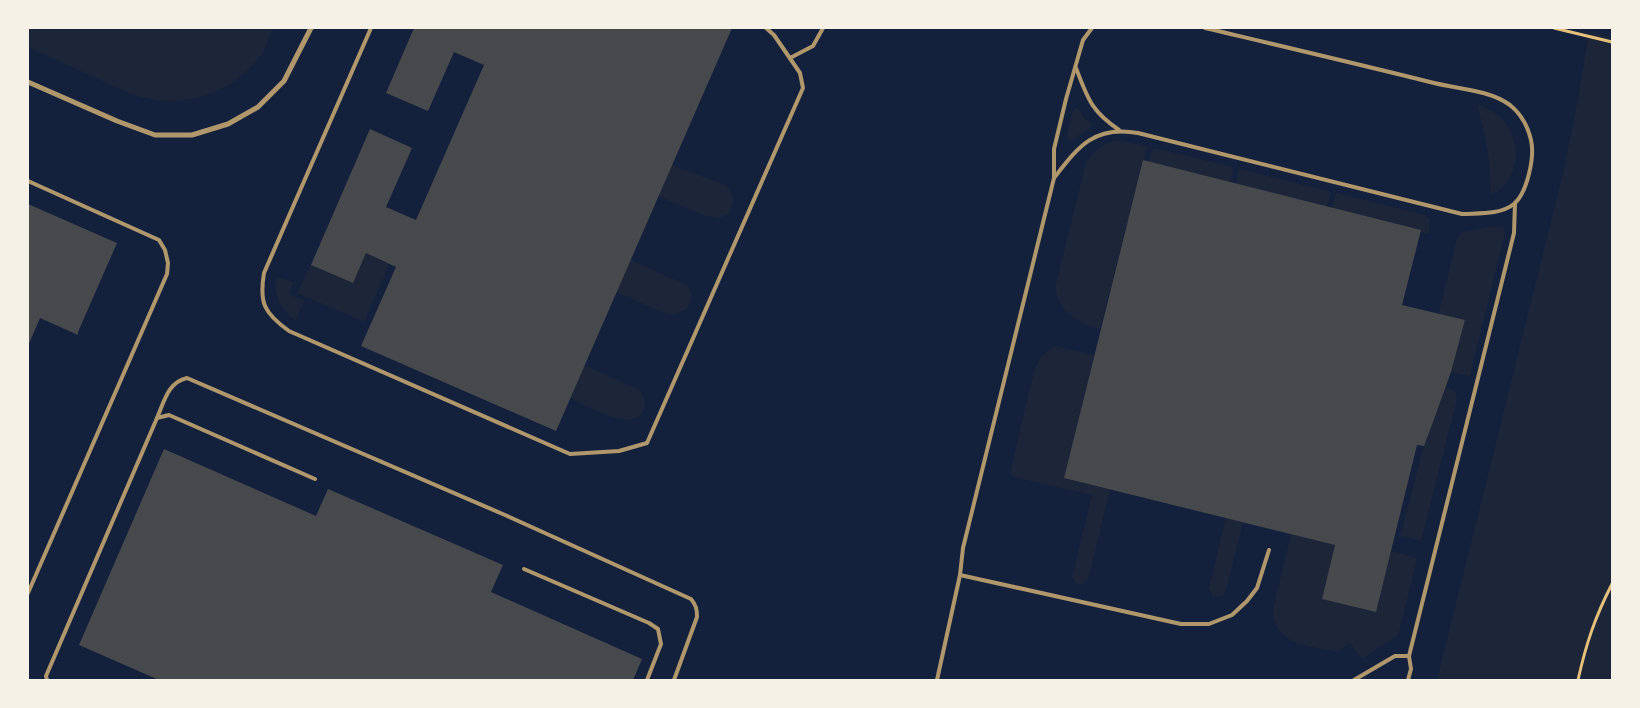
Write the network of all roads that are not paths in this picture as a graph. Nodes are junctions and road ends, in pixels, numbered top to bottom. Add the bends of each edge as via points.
1 (310, 28) edge
2 (371, 28) edge
3 (766, 28) edge
4 (823, 28) edge
5 (1092, 28) edge
6 (1205, 28) edge
7 (790, 58) junction
8 (1076, 68) junction
9 (28, 82) edge
10 (1119, 130) junction
11 (1054, 178) junction
12 (28, 181) edge
13 (1515, 203) junction
14 (157, 418) junction
15 (315, 479) dead end
16 (1269, 550) dead end
17 (524, 569) dead end
18 (960, 575) junction
19 (28, 593) edge
20 (1409, 656) junction
21 (47, 680) edge
22 (647, 680) edge
23 (674, 680) edge
24 (937, 680) edge
25 (1354, 680) edge
26 (1408, 680) edge

1 - 9 street via 284,81 258,107 228,124 192,135 155,135
2 - 7 lane via 264,273 261,290 264,307 289,331 570,454 619,451 647,443 803,88 800,73
3 - 7 lane
4 - 7 lane via 813,46
5 - 8 lane via 1083,40
6 - 13 lane via 1494,96 1520,115 1532,143 1526,186
8 - 10 lane via 1094,109
8 - 11 lane via 1054,149
10 - 11 lane via 1080,146
10 - 13 lane via 1138,132 1462,214 1505,210
11 - 18 lane via 963,548
12 - 19 lane via 159,240 168,263 146,323
13 - 20 lane via 1514,233
14 - 15 lane via 169,415
14 - 21 lane
14 - 23 lane via 169,390 178,380 187,378 691,599 697,617
16 - 18 lane via 1257,588 1247,601 1232,615 1209,624 1181,624
17 - 22 lane via 658,629 661,644
18 - 24 lane
20 - 25 lane via 1395,656
20 - 26 lane

